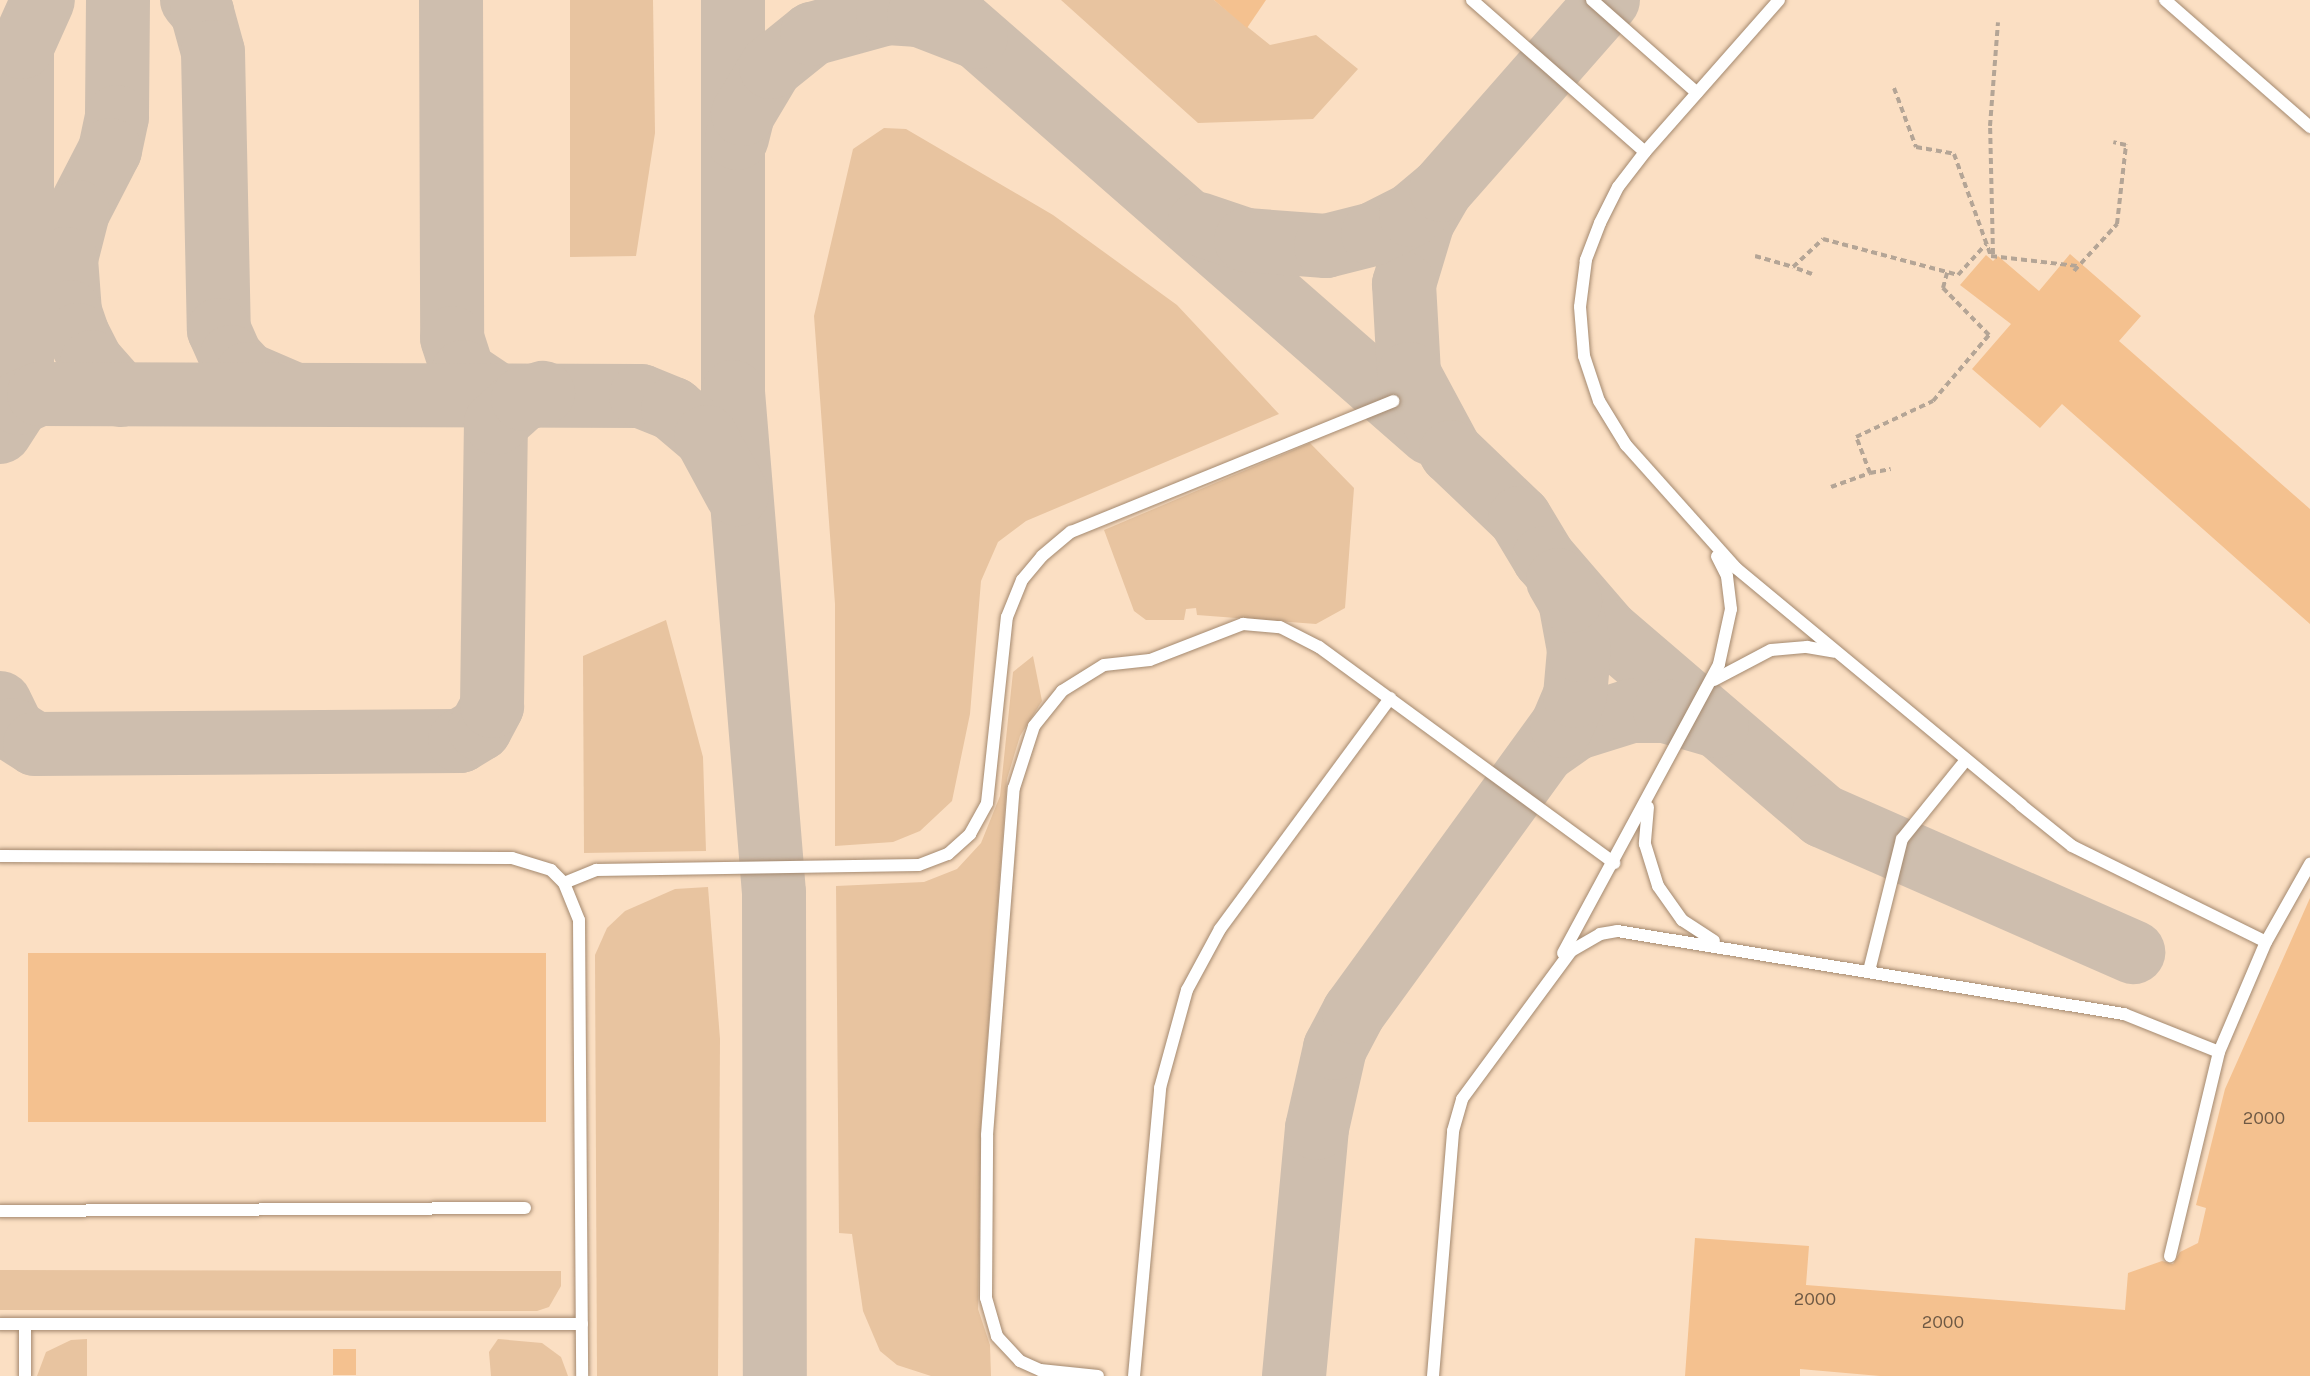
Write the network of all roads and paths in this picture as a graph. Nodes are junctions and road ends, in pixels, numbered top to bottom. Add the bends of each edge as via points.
1 (1472, 0) edge
2 (1592, 0) edge
3 (1779, 0) edge
4 (2165, 0) edge
5 (1998, 22) dead end
6 (1894, 88) dead end
7 (1697, 93) junction
8 (2310, 127) edge
9 (2113, 142) dead end
10 (1645, 152) junction
11 (1986, 244) junction
12 (1993, 254) junction
13 (1755, 256) dead end
14 (1793, 267) junction
15 (1947, 273) junction
16 (1812, 274) dead end
17 (1393, 401) dead end
18 (1891, 469) dead end
19 (1870, 473) junction
20 (1831, 487) dead end
21 (1704, 536) junction
22 (1848, 659) junction
23 (1709, 686) junction
24 (1390, 698) junction
25 (1966, 760) junction
26 (1653, 789) junction
27 (0, 856) edge
28 (1614, 863) junction
29 (2310, 864) edge
30 (564, 883) junction
31 (2266, 942) junction
32 (1724, 945) junction
33 (1555, 968) junction
34 (1869, 971) junction
35 (2219, 1052) junction
36 (525, 1208) dead end
37 (0, 1211) edge
38 (2170, 1256) dead end
39 (0, 1324) edge
40 (25, 1324) junction
41 (582, 1324) junction
42 (25, 1376) edge
43 (582, 1376) edge
44 (1098, 1376) edge
45 (1134, 1376) edge
46 (1433, 1376) edge

1 - 10 lane
2 - 7 lane
3 - 7 lane
4 - 8 lane
5 - 12 path via 1990,126
6 - 11 path via 1916,147 1954,154
7 - 10 lane
9 - 12 path via 2126,145 2117,224 2076,269
10 - 21 lane via 1618,187 1586,260 1580,307 1584,356 1599,401 1626,445
11 - 12 path
11 - 15 path via 1958,275
13 - 14 path
14 - 15 path via 1823,239
14 - 16 path
15 - 19 path via 1943,288 1989,335 1933,401 1856,437
17 - 30 lane via 1071,532 1042,556 1022,580 1007,617 987,803 970,834 948,854 919,865 596,870
18 - 19 path
19 - 20 path
21 - 22 lane
21 - 23 lane via 1727,576 1731,609 1726,643
22 - 23 lane via 1820,648 1771,650 1727,669
22 - 25 lane
23 - 26 lane
24 - 28 lane
24 - 44 lane via 1306,639 1270,624 1243,624 1150,660 1092,670 1048,706 1024,748 1014,788 992,1058 987,1313 1003,1345 1029,1366
24 - 45 lane via 1220,929 1187,990 1160,1088
25 - 31 lane via 2072,846
25 - 34 lane via 1902,839
26 - 28 lane
26 - 32 lane via 1645,844 1658,886 1682,920
27 - 30 lane via 512,858 551,870
28 - 33 lane
29 - 31 lane
30 - 41 lane via 579,920
31 - 35 lane
32 - 33 lane via 1617,931 1586,940
32 - 34 lane
33 - 46 lane via 1456,1114
34 - 35 lane via 2124,1014
35 - 38 lane
36 - 37 lane
39 - 40 lane
40 - 41 lane
40 - 42 lane
41 - 43 lane

